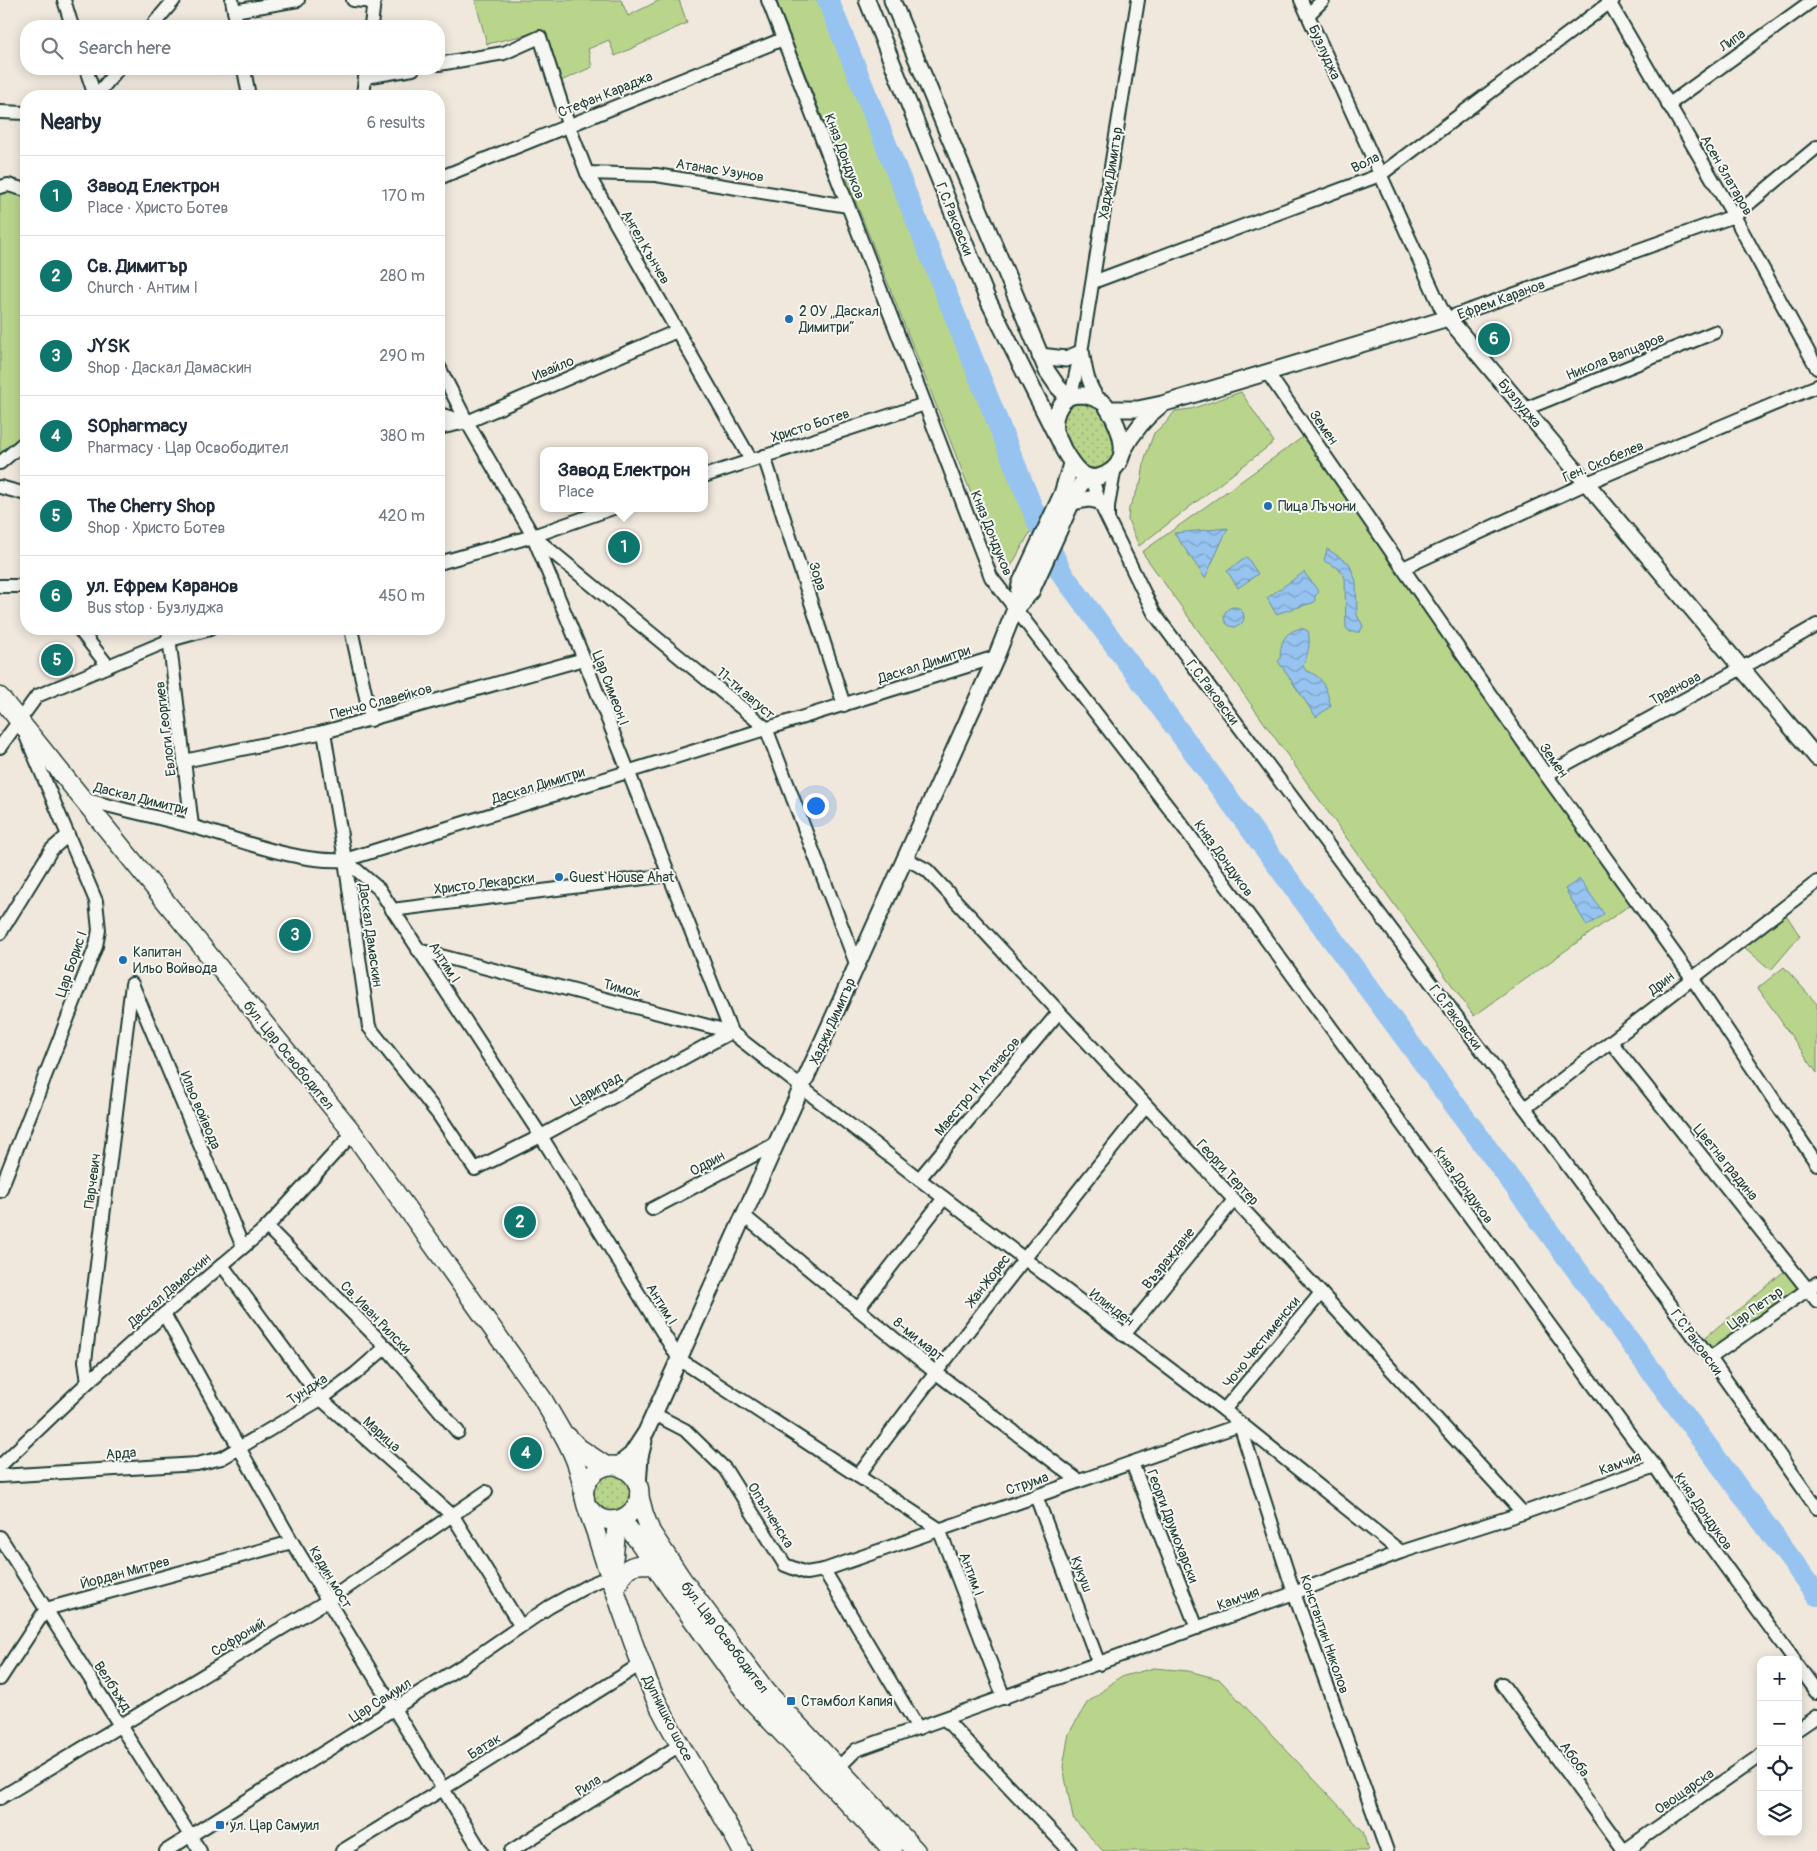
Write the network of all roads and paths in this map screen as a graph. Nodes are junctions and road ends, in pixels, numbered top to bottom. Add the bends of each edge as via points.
1 (64, 0) edge
2 (174, 0) edge
3 (298, 0) edge
4 (353, 0) edge
5 (768, 0) edge
6 (867, 0) edge
7 (892, 0) edge
8 (1138, 0) edge
9 (1302, 0) edge
10 (1323, 0) edge
11 (1813, 0) edge
12 (374, 1) edge
13 (1610, 1) edge
14 (233, 6) edge
15 (1308, 14) junction
16 (70, 20) edge
17 (157, 20) edge
18 (236, 20) edge
19 (372, 20) edge
20 (783, 39) junction
21 (445, 63) edge
22 (88, 75) edge
23 (113, 75) edge
24 (245, 75) edge
25 (365, 75) edge
26 (94, 90) edge
27 (101, 90) edge
28 (248, 90) edge
29 (364, 90) edge
30 (1668, 104) junction
31 (0, 112) edge
32 (20, 113) edge
33 (568, 124) junction
34 (1817, 147) edge
35 (587, 173) junction
36 (445, 175) edge
37 (1380, 175) junction
38 (0, 186) edge
39 (20, 188) edge
40 (848, 206) junction
41 (1734, 216) junction
42 (1093, 282) junction
43 (1448, 318) junction
44 (677, 330) junction
45 (1715, 332) dead end
46 (1082, 350) junction
47 (1040, 356) junction
48 (1817, 368) edge
49 (1267, 372) junction
50 (445, 380) edge
51 (1817, 386) edge
52 (1069, 397) junction
53 (926, 404) junction
54 (1162, 404) junction
55 (1104, 405) junction
56 (1525, 409) junction
57 (445, 416) edge
58 (466, 422) junction
59 (445, 427) edge
60 (1055, 433) junction
61 (20, 446) edge
62 (1123, 451) junction
63 (758, 458) junction
64 (0, 463) edge
65 (1071, 464) junction
66 (1115, 466) junction
67 (708, 475) edge
68 (1090, 478) junction
69 (1587, 483) junction
70 (0, 487) edge
71 (20, 492) edge
72 (1067, 498) junction
73 (1099, 501) junction
74 (602, 512) edge
75 (1108, 518) junction
76 (533, 536) junction
77 (445, 561) edge
78 (1403, 568) junction
79 (0, 586) edge
80 (20, 586) edge
81 (1015, 610) junction
82 (1817, 625) edge
83 (84, 635) edge
84 (167, 635) edge
85 (169, 635) edge
86 (351, 635) edge
87 (996, 657) junction
88 (584, 659) junction
89 (108, 666) junction
90 (1742, 668) junction
91 (0, 697) edge
92 (844, 705) junction
93 (19, 720) junction
94 (371, 720) junction
95 (766, 728) junction
96 (324, 732) junction
97 (0, 747) edge
98 (1817, 758) edge
99 (184, 761) junction
100 (628, 773) junction
101 (1546, 775) junction
102 (83, 799) junction
103 (192, 826) junction
104 (68, 836) junction
105 (905, 858) junction
106 (345, 860) junction
107 (668, 875) junction
108 (1817, 882) edge
109 (392, 910) junction
110 (0, 933) edge
111 (418, 950) junction
112 (857, 966) junction
113 (1692, 978) junction
114 (132, 984) joint
115 (1059, 1012) junction
116 (730, 1032) junction
117 (1611, 1042) junction
118 (801, 1089) junction
119 (1146, 1106) junction
120 (1524, 1108) junction
121 (353, 1133) junction
122 (541, 1136) junction
123 (777, 1143) junction
124 (1817, 1164) edge
125 (475, 1168) joint
126 (919, 1179) junction
127 (0, 1191) edge
128 (944, 1198) junction
129 (1234, 1200) junction
130 (652, 1209) dead end
131 (744, 1216) junction
132 (267, 1227) junction
133 (243, 1247) junction
134 (1024, 1258) junction
135 (222, 1265) junction
136 (1813, 1286) edge
137 (1321, 1293) junction
138 (1817, 1301) edge
139 (858, 1309) junction
140 (164, 1314) junction
141 (1124, 1335) junction
142 (386, 1347) junction
143 (1710, 1358) junction
144 (679, 1359) junction
145 (935, 1372) junction
146 (88, 1382) junction
147 (321, 1399) junction
148 (1224, 1410) junction
149 (654, 1414) junction
150 (1240, 1425) junction
151 (559, 1427) junction
152 (458, 1432) dead end
153 (646, 1432) junction
154 (240, 1448) junction
155 (1132, 1463) junction
156 (0, 1466) edge
157 (611, 1466) junction
158 (1655, 1466) junction
159 (0, 1476) edge
160 (858, 1476) junction
161 (1078, 1481) junction
162 (639, 1490) junction
163 (486, 1492) dead end
164 (1036, 1496) junction
165 (586, 1503) junction
166 (1817, 1508) edge
167 (1523, 1513) junction
168 (452, 1516) junction
169 (619, 1520) junction
170 (939, 1530) junction
171 (0, 1537) edge
172 (292, 1542) junction
173 (1401, 1552) junction
174 (654, 1565) junction
175 (824, 1570) junction
176 (612, 1583) junction
177 (1294, 1594) junction
178 (327, 1601) junction
179 (46, 1609) junction
180 (520, 1626) junction
181 (1197, 1628) junction
182 (1791, 1656) edge
183 (641, 1664) junction
184 (1099, 1664) junction
185 (1802, 1671) edge
186 (0, 1679) edge
187 (1502, 1684) dead end
188 (1817, 1692) edge
189 (1004, 1698) junction
190 (394, 1709) junction
191 (1817, 1716) edge
192 (945, 1719) junction
193 (120, 1725) junction
194 (1802, 1726) edge
195 (918, 1728) junction
196 (680, 1745) junction
197 (1757, 1758) edge
198 (838, 1768) junction
199 (443, 1789) junction
200 (0, 1798) edge
201 (191, 1836) junction
202 (166, 1851) edge
203 (200, 1851) edge
204 (342, 1851) edge
205 (481, 1851) edge
206 (511, 1851) edge
207 (742, 1851) edge
208 (893, 1851) edge
209 (916, 1851) edge
210 (1070, 1851) edge
211 (1387, 1851) edge
212 (1624, 1851) edge

1 - 16 street
2 - 17 street
3 - 14 street
4 - 12 street
5 - 20 street, Княз Дондуков
6 - 60 street, Г.С.Раковски via 987,298
7 - 47 street, Г.С.Раковски
8 - 42 street, Хаджи Димитър
9 - 15 street, Бузлуджа
10 - 15 street
11 - 30 street, Липа
12 - 19 street
13 - 30 street, Асен Златаров
13 - 37 street, Вола
14 - 18 street
15 - 37 street, Бузлуджа
20 - 33 street, Стефан Караджа
20 - 40 street, Княз Дондуков
21 - 33 street, Ангел Кънчев via 504,53 540,37
22 - 26 street
23 - 27 street
24 - 28 street
25 - 29 street
30 - 41 street, Асен Златаров
31 - 32 street
33 - 35 street, Ангел Кънчев
33 - 36 street, Стефан Караджа
34 - 41 street, Ефрем Каранов
35 - 40 street, Атанас Узунов via 656,175
35 - 44 street, Ангел Кънчев
37 - 42 street, Вола
37 - 43 street, Бузлуджа
38 - 39 street
40 - 53 street, Княз Дондуков
41 - 43 street, Ефрем Каранов
41 - 48 street, Асен Златаров
42 - 46 street, Хаджи Димитър
43 - 49 street, Ефрем Каранов
43 - 56 street, Бузлуджа
44 - 58 street, Ивайло
44 - 63 street, Ангел Кънчев
45 - 56 street, Никола Вапцаров
46 - 47 street via 1066,359
46 - 52 street
46 - 55 street via 1086,378
47 - 52 street, Г.С.Раковски via 1058,387
49 - 54 street, Ефрем Каранов
49 - 78 street, Земен
50 - 58 street, Цар Симеон I
51 - 69 street, Ген. Скобелев
52 - 55 street via 1084,395
52 - 60 street via 1056,413
53 - 63 street, Христо Ботев
53 - 81 street, Княз Дондуков via 991,577
54 - 55 street, Ефрем Каранов via 1138,409
54 - 62 street via 1146,416
55 - 62 street via 1118,427
56 - 69 street, Бузлуджа
57 - 58 street
58 - 59 street, Ивайло
58 - 76 street, Цар Симеон I
60 - 65 street
61 - 64 street
62 - 66 street
63 - 67 street, Христо Ботев
63 - 92 street, Зора
65 - 68 street
65 - 72 street
66 - 68 street via 1108,474
66 - 75 street
68 - 72 street
68 - 73 street, Г.С.Раковски
69 - 78 street, Ген. Скобелев
69 - 90 street, Бузлуджа
70 - 71 street
72 - 73 street
72 - 81 street, Хаджи Димитър
73 - 75 street, Г.С.Раковски
74 - 76 street
75 - 120 street, Г.С.Раковски via 1154,613
76 - 77 street
76 - 88 street, Цар Симеон I
76 - 95 street, 11-ти август
78 - 101 street, Земен
79 - 80 street
81 - 87 street, Хаджи Димитър
81 - 158 street, Княз Дондуков via 1184,829
82 - 90 street, Траянова
83 - 89 street
84 - 89 street
85 - 99 street, Евлоги Георгиев
86 - 94 street
87 - 92 street, Даскал Димитри
87 - 105 street, Хаджи Димитър
88 - 94 street, Пенчо Славейков
88 - 100 street, Цар Симеон I
89 - 93 street via 37,696
90 - 98 street, Бузлуджа
90 - 101 street, Траянова
91 - 93 main road, бул. Цар Освободител
92 - 95 street, Даскал Димитри
93 - 97 street
93 - 102 main road, бул. Цар Освободител
93 - 104 street, Цар Борис I
94 - 96 street, Пенчо Славейков
95 - 100 street, Даскал Димитри
95 - 112 street, 11-ти август
96 - 99 street, Пенчо Славейков
96 - 106 street, Даскал Дамаскин
99 - 103 street, Евлоги Георгиев
100 - 106 street, Даскал Димитри
100 - 107 street, Цар Симеон I
101 - 113 street, Земен
102 - 103 street, Даскал Димитри
102 - 121 main road, бул. Цар Освободител
103 - 106 street, Даскал Димитри via 282,852 327,861
104 - 110 street via 51,850
104 - 127 street, Цар Борис I via 96,901 99,930 96,946
105 - 112 street, Хаджи Димитър
105 - 115 street, Георги Тертер via 927,870
106 - 109 street, Антим I via 379,889
106 - 125 street, Даскал Дамаскин via 369,1027 438,1114
107 - 109 street, Христо Лекарски
107 - 116 street, Цар Симеон I
108 - 113 street, Дрин
109 - 111 street, Антим I
111 - 116 street, Тимок
111 - 122 street, Антим I
112 - 118 street, Хаджи Димитър
113 - 117 street, Дрин
113 - 124 street, Земен
114 - 133 street, Ильо войвода
114 - 146 street, Парчевич via 85,1361
115 - 119 street, Георги Тертер
115 - 126 street, Маестро Н.Атанасов
116 - 118 street, Тимок
116 - 122 street, Цариград
117 - 120 street, Дрин
117 - 136 street, Цветна градина
118 - 123 street, Хаджи Димитър
118 - 126 street, Илинден
119 - 129 street, Георги Тертер
119 - 134 street, Жан Жорес
120 - 143 street, Г.С.Раковски
121 - 132 street, Даскал Дамаскин
121 - 151 main road, бул. Цар Освободител via 542,1398
122 - 125 street, Цариград
122 - 144 street, Антим I
123 - 130 street, Одрин
123 - 131 street, Хаджи Димитър
126 - 128 street, Илинден
128 - 134 street, Илинден
128 - 139 street
129 - 137 street, Георги Тертер
129 - 141 street, Възраждане
131 - 139 street, 8-ми март
131 - 144 street, Хаджи Димитър
132 - 133 street, Даскал Дамаскин
132 - 142 street, Св. Иван Рилски
133 - 135 street, Даскал Дамаскин
134 - 141 street, Илинден
134 - 145 street, Жан Жорес
135 - 140 street, Даскал Дамаскин
135 - 147 street, Марица
136 - 138 street, Цветна градина
136 - 143 street, Цар Петър
137 - 148 street, Чочо Честименски
137 - 167 street, Георги Тертер
139 - 145 street, 8-ми март
140 - 146 street, Даскал Дамаскин
140 - 154 street, Кадин мост
141 - 148 street, Илинден
142 - 147 street, Тунджа
142 - 152 street, Св. Иван Рилски
143 - 166 street, Г.С.Раковски
144 - 149 street, Хаджи Димитър
144 - 160 street, Антим I
145 - 160 street, Жан Жорес
145 - 161 street, 8-ми март
146 - 156 street, Даскал Дамаскин
147 - 154 street, Тунджа
147 - 168 street, Марица
148 - 150 street, Илинден
149 - 153 street, Хаджи Димитър
149 - 175 street, Опълченска via 685,1430 725,1469 785,1565 806,1573
150 - 155 street, Струма
150 - 173 street, Илинден
150 - 177 street, Константин Николов
151 - 157 main road via 579,1448
151 - 165 main road, Дупнишко шосе via 578,1469
153 - 157 street via 631,1455
153 - 162 street via 640,1457
154 - 159 street, Арда via 222,1458 197,1464
154 - 172 street, Кадин мост
155 - 161 street, Струма
155 - 181 street, Георги Друмохарски
157 - 162 main road via 629,1471
157 - 165 main road via 592,1474 585,1487
158 - 167 street, Камчия
158 - 182 street, Княз Дондуков
160 - 170 street, Антим I
161 - 164 street, Струма
162 - 169 main road via 633,1511
162 - 198 main road, бул. Цар Освободител via 651,1532 682,1579 766,1691
163 - 168 street, Софроний
164 - 170 street, Струма
164 - 184 street, Кукуш
165 - 169 main road via 601,1518
165 - 176 main road, Дупнишко шосе
167 - 173 street, Камчия
168 - 178 street, Софроний
168 - 180 street, Марица
169 - 174 main road, бул. Цар Освободител
169 - 176 main road
170 - 175 street, Струма
170 - 189 street, Антим I
171 - 179 street, Велбъжд
172 - 178 street, Кадин мост
172 - 179 street, Йордан Митрев
173 - 177 street, Камчия
174 - 176 main road via 632,1565
174 - 208 main road, бул. Цар Освободител via 752,1701
175 - 195 street
176 - 180 street, Цар Самуил via 589,1585
176 - 183 main road, Дупнишко шосе
177 - 181 street, Камчия
177 - 211 street, Константин Николов
178 - 190 street, Кадин мост
178 - 193 street, Софроний
179 - 186 street
179 - 193 street, Велбъжд
180 - 190 street, Цар Самуил via 470,1662
181 - 184 street, Камчия
183 - 196 main road, Дупнишко шосе
183 - 199 street, Батак
184 - 189 street, Камчия
185 - 188 street
187 - 212 street, Абоба
189 - 192 street, Камчия
190 - 199 street, Кадин мост
190 - 201 street, Цар Самуил
191 - 194 street
192 - 195 street, Камчия
192 - 210 street
193 - 200 street, Софроний
193 - 201 street, Велбъжд
195 - 198 street, Камчия via 856,1750
196 - 206 street, Рила
196 - 207 main road, Дупнишко шосе via 728,1822
197 - 212 street, Овощарска
198 - 209 main road, бул. Цар Освободител
199 - 204 street, Батак
199 - 205 street, Кадин мост
201 - 202 street, Цар Самуил
201 - 203 street, Велбъжд

